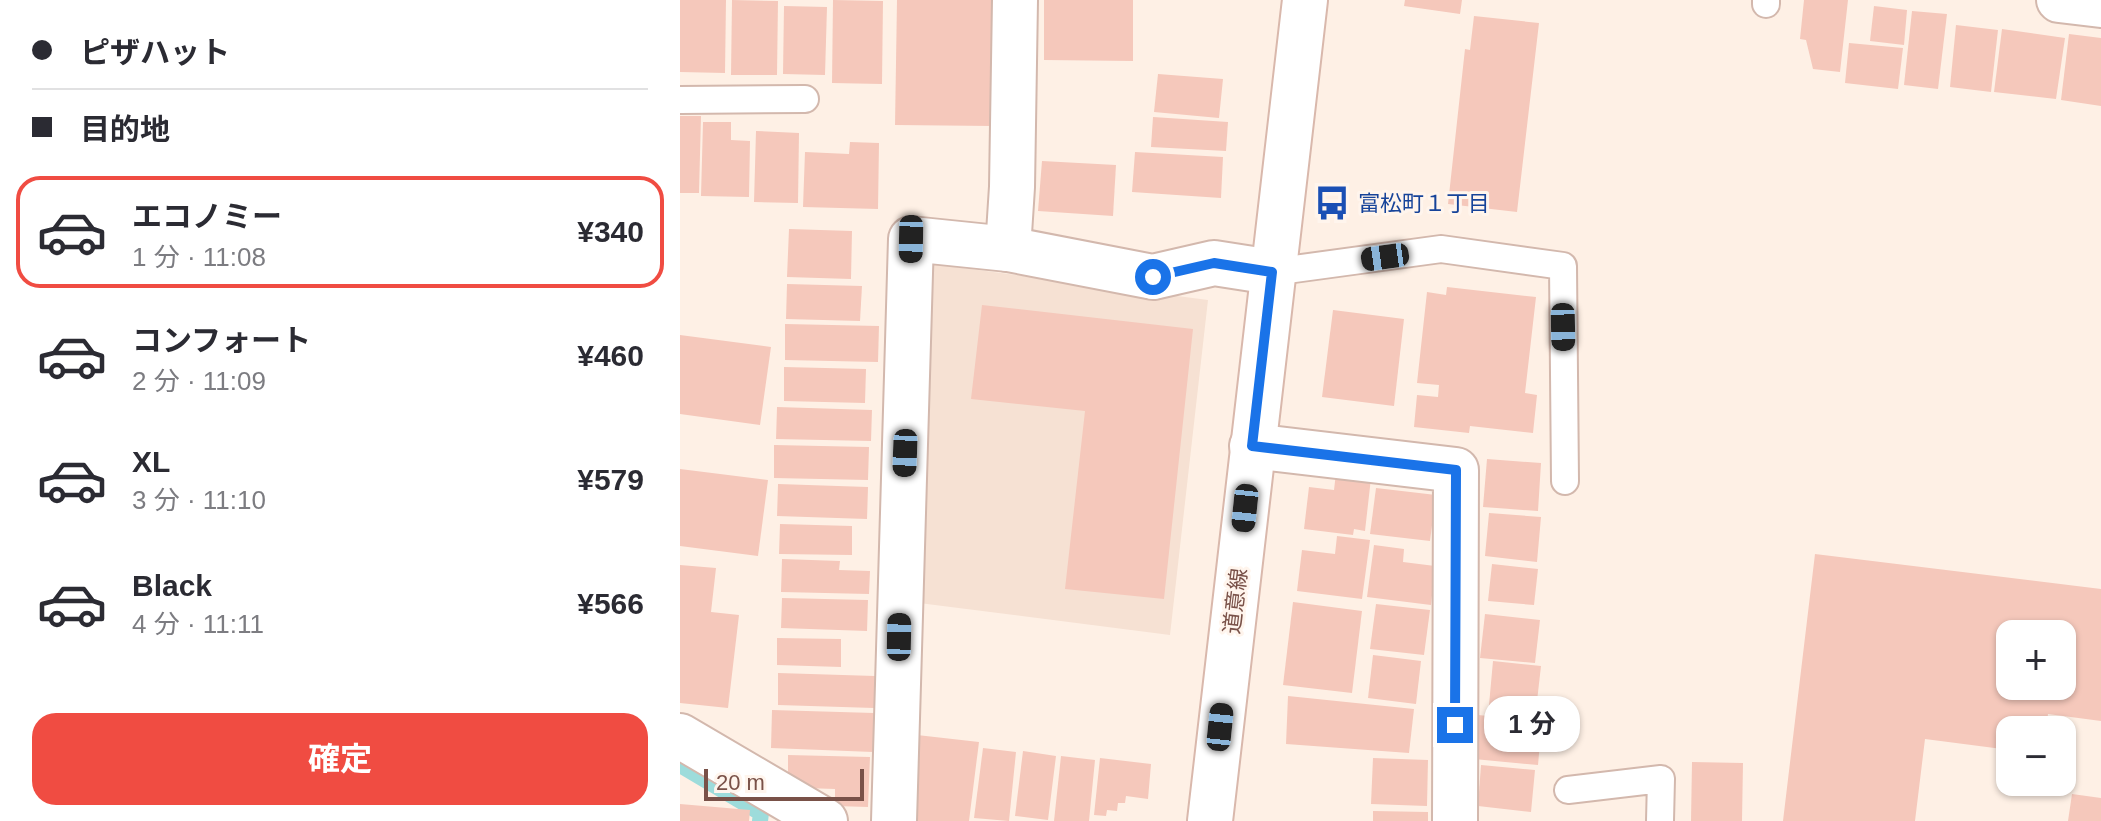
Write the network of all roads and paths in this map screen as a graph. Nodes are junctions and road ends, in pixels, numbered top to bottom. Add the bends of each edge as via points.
1 (1015, 0) edge
2 (1305, 0) edge
3 (2059, 0) edge
4 (2101, 5) edge
5 (805, 99) dead end
6 (680, 100) edge
7 (1008, 249) junction
8 (1272, 272) junction
9 (1252, 446) junction
10 (1565, 481) dead end
11 (680, 736) edge
12 (1568, 790) dead end
13 (825, 821) edge
14 (894, 821) edge
15 (1210, 821) edge
16 (1455, 821) edge
17 (1660, 821) edge

1 - 7 street
2 - 8 street, 道意線
3 - 4 street
5 - 6 lane
7 - 8 street via 1153,277 1214,263
7 - 14 street via 911,239
8 - 9 street, 道意線
8 - 10 lane via 1441,249 1563,266
9 - 15 street, 道意線
9 - 16 street via 1456,470
11 - 13 street
12 - 17 lane via 1661,779

